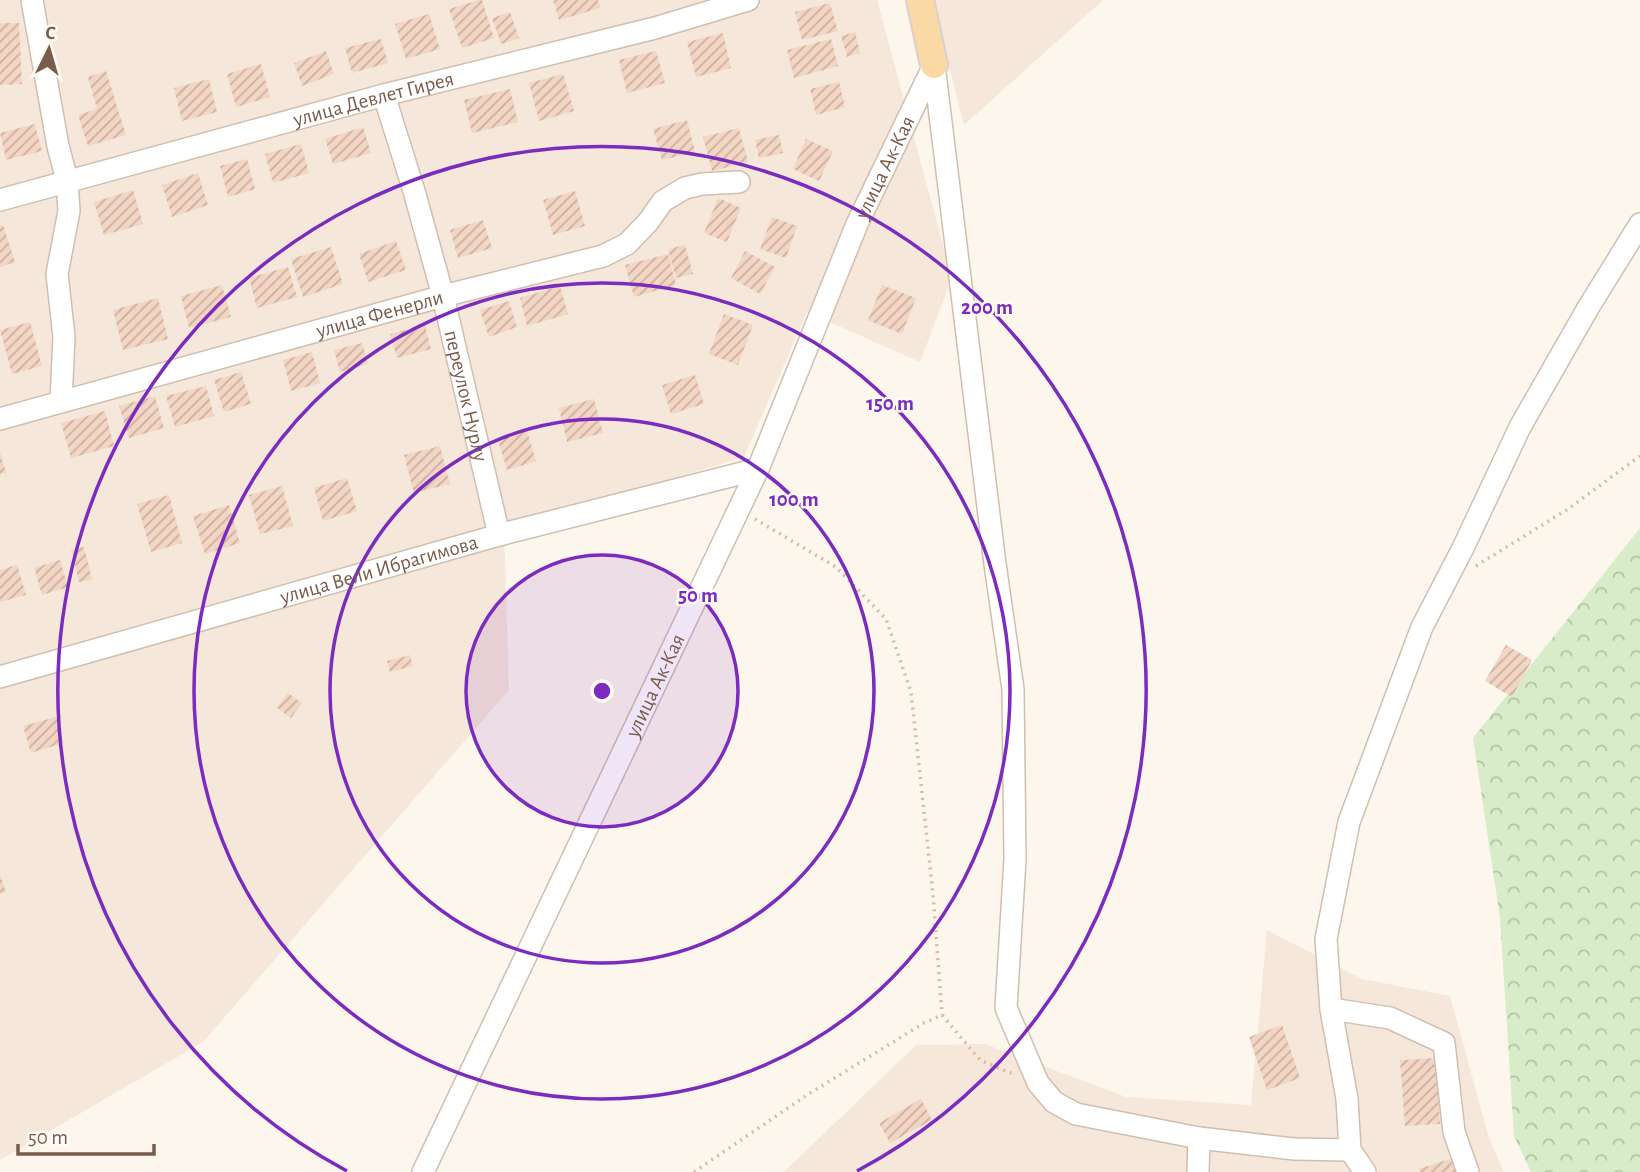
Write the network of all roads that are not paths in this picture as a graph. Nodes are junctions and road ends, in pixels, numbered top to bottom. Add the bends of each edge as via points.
1 (32, 0) edge
2 (748, 0) edge
3 (920, 0) edge
4 (934, 65) junction
5 (384, 95) junction
6 (68, 180) junction
7 (739, 182) dead end
8 (0, 200) edge
9 (1640, 224) edge
10 (443, 296) junction
11 (61, 401) junction
12 (0, 419) edge
13 (758, 468) junction
14 (499, 534) junction
15 (0, 677) edge
16 (1331, 1009) junction
17 (1199, 1138) junction
18 (1350, 1150) junction
19 (423, 1172) edge
20 (1198, 1172) edge
21 (1365, 1172) edge
22 (1468, 1172) edge

1 - 6 street
2 - 5 street, улица Девлет Гирея via 655,28
3 - 4 main road
4 - 13 street, улица Ак-Кая via 857,224
4 - 17 street via 1013,689 1016,859 1006,1008 1038,1083 1054,1102 1076,1114
5 - 6 street, улица Девлет Гирея
5 - 10 street, переулок Нурлу
6 - 8 street, улица Девлет Гирея
6 - 11 street via 68,211 57,274 64,337
7 - 10 street, улица Фенерли via 685,188 663,201 627,244 603,256
9 - 16 street via 1520,427 1422,627 1349,822 1326,939
10 - 11 street, улица Фенерли
10 - 14 street, переулок Нурлу
11 - 12 street, улица Фенерли
13 - 14 street, улица Вели Ибрагимова
13 - 19 street, улица Ак-Кая
14 - 15 street, улица Вели Ибрагимова
16 - 18 street via 1347,1099
16 - 22 street via 1390,1018 1444,1043 1454,1132
17 - 18 street
17 - 20 street
18 - 21 street

